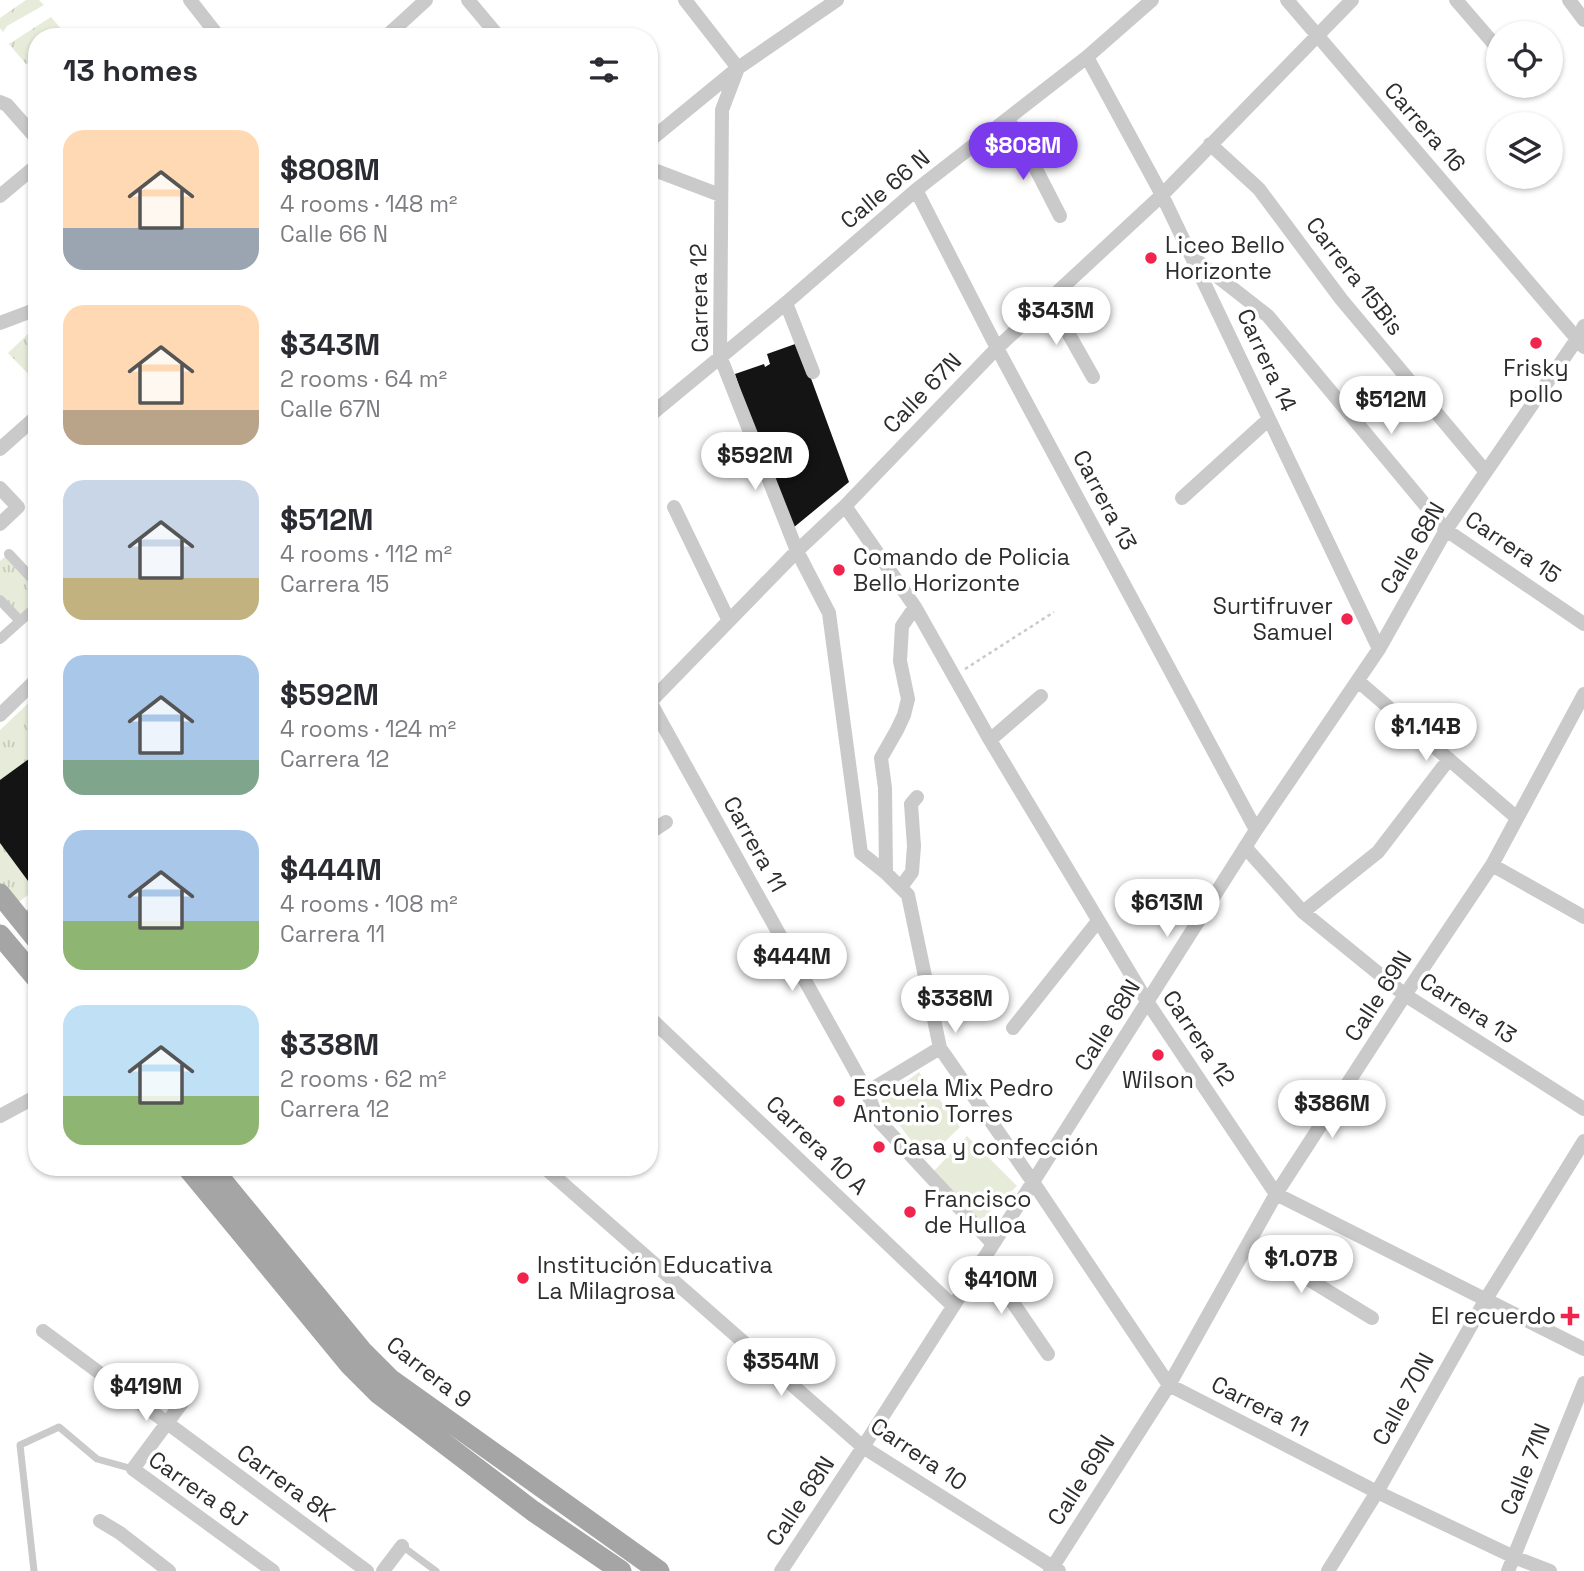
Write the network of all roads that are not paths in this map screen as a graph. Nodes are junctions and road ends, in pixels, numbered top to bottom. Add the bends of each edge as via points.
1 (190, 0) edge
2 (426, 0) edge
3 (468, 0) edge
4 (685, 0) edge
5 (837, 0) edge
6 (1152, 0) edge
7 (1287, 0) edge
8 (1352, 0) edge
9 (1456, 0) edge
10 (1569, 0) edge
11 (1584, 20) edge
12 (212, 28) edge
13 (395, 28) edge
14 (491, 28) edge
15 (1486, 35) edge
16 (1316, 36) junction
17 (1087, 57) junction
18 (738, 68) junction
19 (0, 102) edge
20 (1007, 119) junction
21 (28, 129) edge
22 (658, 134) edge
23 (1210, 144) junction
24 (658, 171) edge
25 (28, 172) edge
26 (916, 190) junction
27 (720, 195) junction
28 (1162, 195) junction
29 (0, 196) edge
30 (1060, 216) dead end
31 (1193, 258) junction
32 (1049, 299) junction
33 (786, 303) junction
34 (28, 312) edge
35 (0, 323) edge
36 (1582, 337) edge
37 (997, 348) junction
38 (720, 356) junction
39 (813, 372) dead end
40 (1093, 377) dead end
41 (658, 408) edge
42 (1269, 419) junction
43 (28, 424) edge
44 (0, 449) edge
45 (1486, 472) junction
46 (0, 488) edge
47 (1182, 498) dead end
48 (845, 506) junction
49 (674, 508) dead end
50 (0, 524) edge
51 (1446, 530) junction
52 (797, 551) junction
53 (9, 554) dead end
54 (28, 574) edge
55 (0, 600) edge
56 (915, 607) junction
57 (28, 614) edge
58 (20, 621) junction
59 (729, 621) junction
60 (1584, 624) edge
61 (0, 639) edge
62 (1379, 649) junction
63 (1358, 681) junction
64 (28, 688) edge
65 (658, 694) edge
66 (1584, 694) edge
67 (1041, 696) dead end
68 (0, 715) edge
69 (658, 716) edge
70 (990, 740) junction
71 (1449, 759) junction
72 (917, 797) dead end
73 (1517, 818) junction
74 (666, 822) dead end
75 (658, 827) edge
76 (1255, 831) junction
77 (1245, 847) junction
78 (1492, 865) junction
79 (886, 873) junction
80 (901, 887) junction
81 (0, 894) edge
82 (1303, 912) junction
83 (28, 915) edge
84 (1584, 917) edge
85 (1098, 921) junction
86 (0, 935) edge
87 (28, 968) edge
88 (1405, 995) junction
89 (1147, 1003) junction
90 (658, 1026) edge
91 (1013, 1028) dead end
92 (940, 1048) junction
93 (867, 1092) junction
94 (28, 1101) edge
95 (1584, 1109) edge
96 (0, 1116) edge
97 (1584, 1141) edge
98 (194, 1176) edge
99 (218, 1176) edge
100 (554, 1176) edge
101 (1033, 1182) junction
102 (1276, 1194) junction
103 (1249, 1243) junction
104 (993, 1244) junction
105 (983, 1259) junction
106 (1486, 1299) junction
107 (953, 1306) junction
108 (1372, 1318) dead end
109 (43, 1331) dead end
110 (1584, 1349) edge
111 (1048, 1354) dead end
112 (1584, 1383) edge
113 (1169, 1385) junction
114 (187, 1396) dead end
115 (167, 1423) junction
116 (863, 1447) junction
117 (133, 1469) junction
118 (1377, 1492) junction
119 (100, 1521) dead end
120 (402, 1546) joint
121 (1511, 1564) edge
122 (1054, 1570) edge
123 (34, 1571) edge
124 (169, 1571) edge
125 (273, 1571) edge
126 (367, 1571) edge
127 (383, 1571) edge
128 (436, 1571) edge
129 (621, 1571) edge
130 (659, 1571) edge
131 (781, 1571) edge
132 (1328, 1571) edge
133 (1550, 1571) edge

1 - 12 street
2 - 13 street
3 - 14 street
4 - 18 street
5 - 18 street
6 - 17 street, Calle 66 N
7 - 16 street, Carrera 16
8 - 16 street, Calle 67N
9 - 15 street
10 - 11 street
16 - 23 street, Calle 67N
16 - 36 street, Carrera 16
17 - 20 street, Calle 66 N
17 - 28 street, Carrera 14
18 - 22 street
18 - 27 street, Carrera 12 via 722,110
19 - 21 street
20 - 26 street, Calle 66 N
20 - 30 street
23 - 28 street, Calle 67N
23 - 45 street, Carrera 15Bis via 1259,189 1341,299
24 - 27 street
25 - 29 street
26 - 33 street, Calle 66 N
26 - 37 street, Carrera 13
27 - 38 street, Carrera 12
28 - 31 street, Carrera 14
28 - 32 street, Calle 67N
31 - 42 street, Carrera 14
31 - 51 street, Carrera 15 via 1268,316
32 - 37 street, Calle 67N
32 - 40 street
33 - 38 street, Calle 66 N
33 - 39 street
34 - 35 street
36 - 45 street, Calle 68N
37 - 48 street, Calle 67N
37 - 76 street, Carrera 13
38 - 41 street, Calle 66 N
38 - 52 street, Carrera 12
42 - 47 street
42 - 62 street, Carrera 14
43 - 44 street
45 - 51 street, Calle 68N
46 - 50 street via 18,507
48 - 52 street, Calle 67N
48 - 56 street, Carrera 12
49 - 59 street
51 - 60 street, Carrera 15
51 - 62 street, Calle 68N
52 - 59 street, Calle 67N
52 - 79 street, Carrera 12 via 829,613 861,853
53 - 54 street
55 - 58 street
56 - 70 street, Carrera 12
56 - 79 street via 902,626 900,661 908,699 881,758
57 - 58 street
58 - 61 street
59 - 65 street, Calle 67N
62 - 63 street, Calle 68N
63 - 71 street
63 - 76 street, Calle 68N
64 - 68 street
66 - 73 street, Calle 69N
67 - 70 street
69 - 93 street, Carrera 11
70 - 85 street, Carrera 12
71 - 73 street
71 - 82 street via 1378,852
72 - 80 street via 911,804 912,872
73 - 78 street, Calle 69N
74 - 75 street
76 - 77 street, Calle 68N
77 - 82 street, Carrera 13
77 - 89 street, Calle 68N
78 - 84 street
78 - 88 street, Calle 69N
79 - 80 street, Carrera 12
80 - 92 street, Carrera 12 via 908,895
81 - 83 main road
82 - 88 street, Carrera 13
85 - 89 street, Carrera 12
85 - 91 street
86 - 87 main road
88 - 95 street, Carrera 13
88 - 102 street, Calle 69N
89 - 101 street, Calle 68N
89 - 102 street, Carrera 12
90 - 107 street, Carrera 10 A
92 - 93 street
92 - 101 street, Carrera 12
93 - 104 street, Carrera 11 via 878,1120
94 - 96 street
97 - 106 street, Calle 70N
98 - 129 main road, Carrera 9 via 379,1394 533,1511
99 - 130 main road, Carrera 9 via 390,1379
100 - 116 street, Carrera 10
101 - 104 street, Calle 68N
101 - 113 street, Carrera 11
102 - 103 street, Calle 69N
102 - 106 street, Carrera 12
103 - 108 street
103 - 113 street, Calle 69N
104 - 105 street, Calle 68N
105 - 107 street, Calle 68N
105 - 111 street
106 - 110 street, Carrera 12
106 - 118 street, Calle 70N
107 - 116 street, Calle 68N
109 - 115 street, Carrera 8K
112 - 121 street, Calle 71N
113 - 118 street, Carrera 11
113 - 122 street, Calle 69N
114 - 115 street
115 - 117 street
115 - 126 street, Carrera 8K
116 - 122 street, Carrera 10
116 - 131 street, Calle 68N
117 - 123 lane, Carrera 8J via 97,1459 59,1427 20,1445
117 - 125 street, Carrera 8J
118 - 121 street, Carrera 11
118 - 132 street, Calle 70N
119 - 124 street
120 - 127 street
120 - 128 lane
121 - 133 street, Carrera 11

